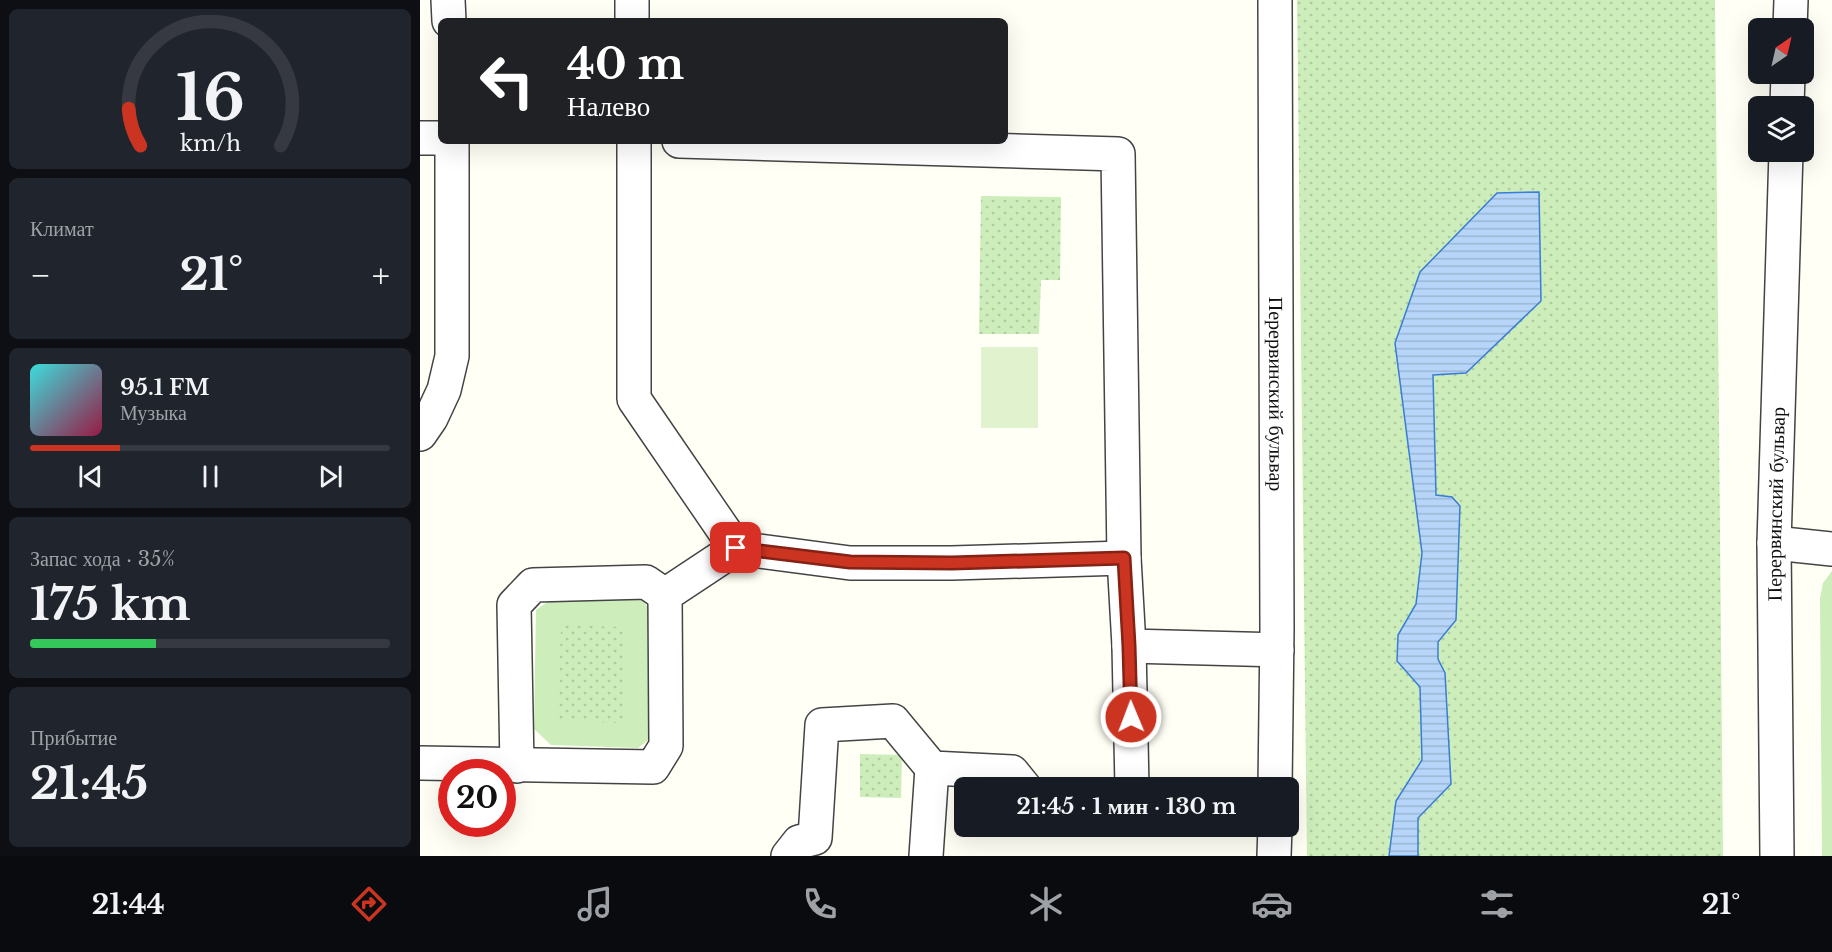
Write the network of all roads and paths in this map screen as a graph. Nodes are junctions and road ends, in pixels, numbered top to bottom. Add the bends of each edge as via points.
1 (448, 0) edge
2 (632, 0) edge
3 (1275, 0) edge
4 (1791, 0) edge
5 (449, 18) edge
6 (632, 18) edge
7 (1790, 18) edge
8 (420, 138) edge
9 (438, 138) edge
10 (452, 144) edge
11 (634, 144) edge
12 (780, 144) edge
13 (1786, 162) edge
14 (420, 434) edge
15 (1774, 543) junction
16 (736, 548) junction
17 (1832, 549) edge
18 (1124, 558) junction
19 (665, 595) junction
20 (1129, 646) junction
21 (1277, 650) junction
22 (420, 763) edge
23 (517, 766) junction
24 (932, 768) junction
25 (1016, 777) edge
26 (1132, 777) edge
27 (1275, 777) edge
28 (1275, 837) edge
29 (788, 856) edge
30 (926, 856) edge
31 (1274, 856) edge
32 (1777, 856) edge

1 - 5 street
2 - 6 street
3 - 21 street, Перервинский бульвар
4 - 7 street
8 - 9 street
10 - 14 street via 452,356 444,390
11 - 16 street via 634,399
12 - 18 street via 1118,154
13 - 15 street, Перервинский бульвар
15 - 17 street
15 - 32 street, Перервинский бульвар
16 - 18 street via 850,562
16 - 19 street
18 - 20 street
19 - 23 street via 666,747 653,767
19 - 23 street via 646,582 532,585 514,605
20 - 21 street
20 - 26 street
21 - 27 street, Перервинский бульвар
22 - 23 street
24 - 25 street via 1012,772
24 - 29 street via 893,721 822,725 815,838 799,842
24 - 30 street
28 - 31 street

